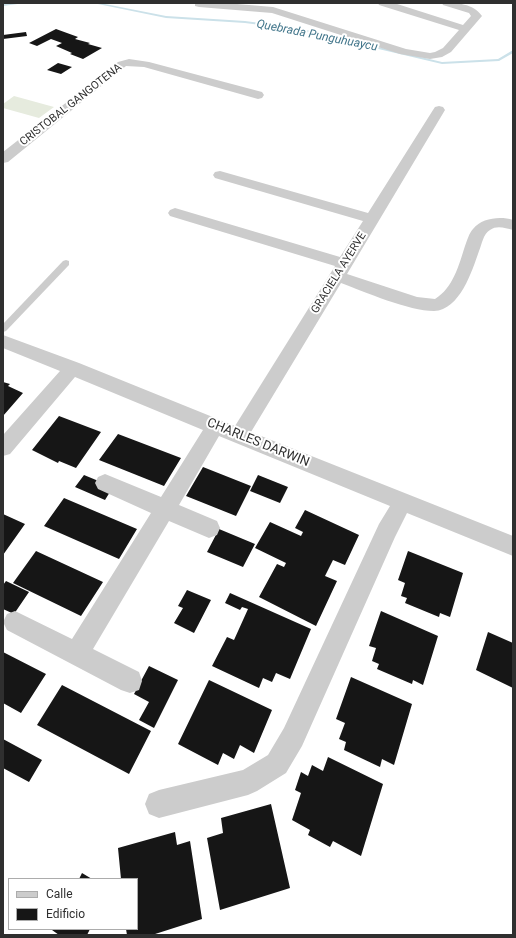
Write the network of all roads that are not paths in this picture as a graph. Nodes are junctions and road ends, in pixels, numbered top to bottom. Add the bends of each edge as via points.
1 (383, 3) edge
2 (448, 3) edge
3 (199, 4) dead end
4 (274, 6) edge
5 (466, 29) junction
6 (258, 95) dead end
7 (439, 110) dead end
8 (3, 159) edge
9 (220, 175) dead end
10 (175, 213) dead end
11 (373, 219) junction
12 (513, 225) edge
13 (66, 263) dead end
14 (341, 270) junction
15 (3, 329) edge
16 (3, 341) edge
17 (74, 368) junction
18 (215, 427) junction
19 (239, 436) junction
20 (3, 448) edge
21 (105, 483) dead end
22 (403, 501) junction
23 (166, 509) junction
24 (209, 528) dead end
25 (513, 546) edge
26 (16, 622) dead end
27 (77, 653) junction
28 (130, 681) dead end
29 (159, 804) dead end

1 - 5 street
2 - 5 street via 476,14
3 - 4 street
4 - 5 street via 404,52 430,56 447,50
6 - 8 street, CRISTOBAL GANGOTENA via 145,64 129,62 122,64
7 - 11 street, GRACIELA AYERVE
9 - 11 street
10 - 14 street
11 - 14 street, GRACIELA AYERVE
12 - 14 street via 502,222 486,225 478,232 463,275 442,303 416,303
13 - 15 lane
14 - 19 street, GRACIELA AYERVE
16 - 17 street, CHARLES DARWIN
17 - 18 street, CHARLES DARWIN
17 - 20 street
18 - 19 street, CHARLES DARWIN
18 - 23 street
19 - 22 street, CHARLES DARWIN
21 - 23 street
22 - 25 street, CHARLES DARWIN
22 - 29 street via 293,737 277,764 248,782
23 - 24 street
23 - 27 street
26 - 27 street
27 - 28 street

